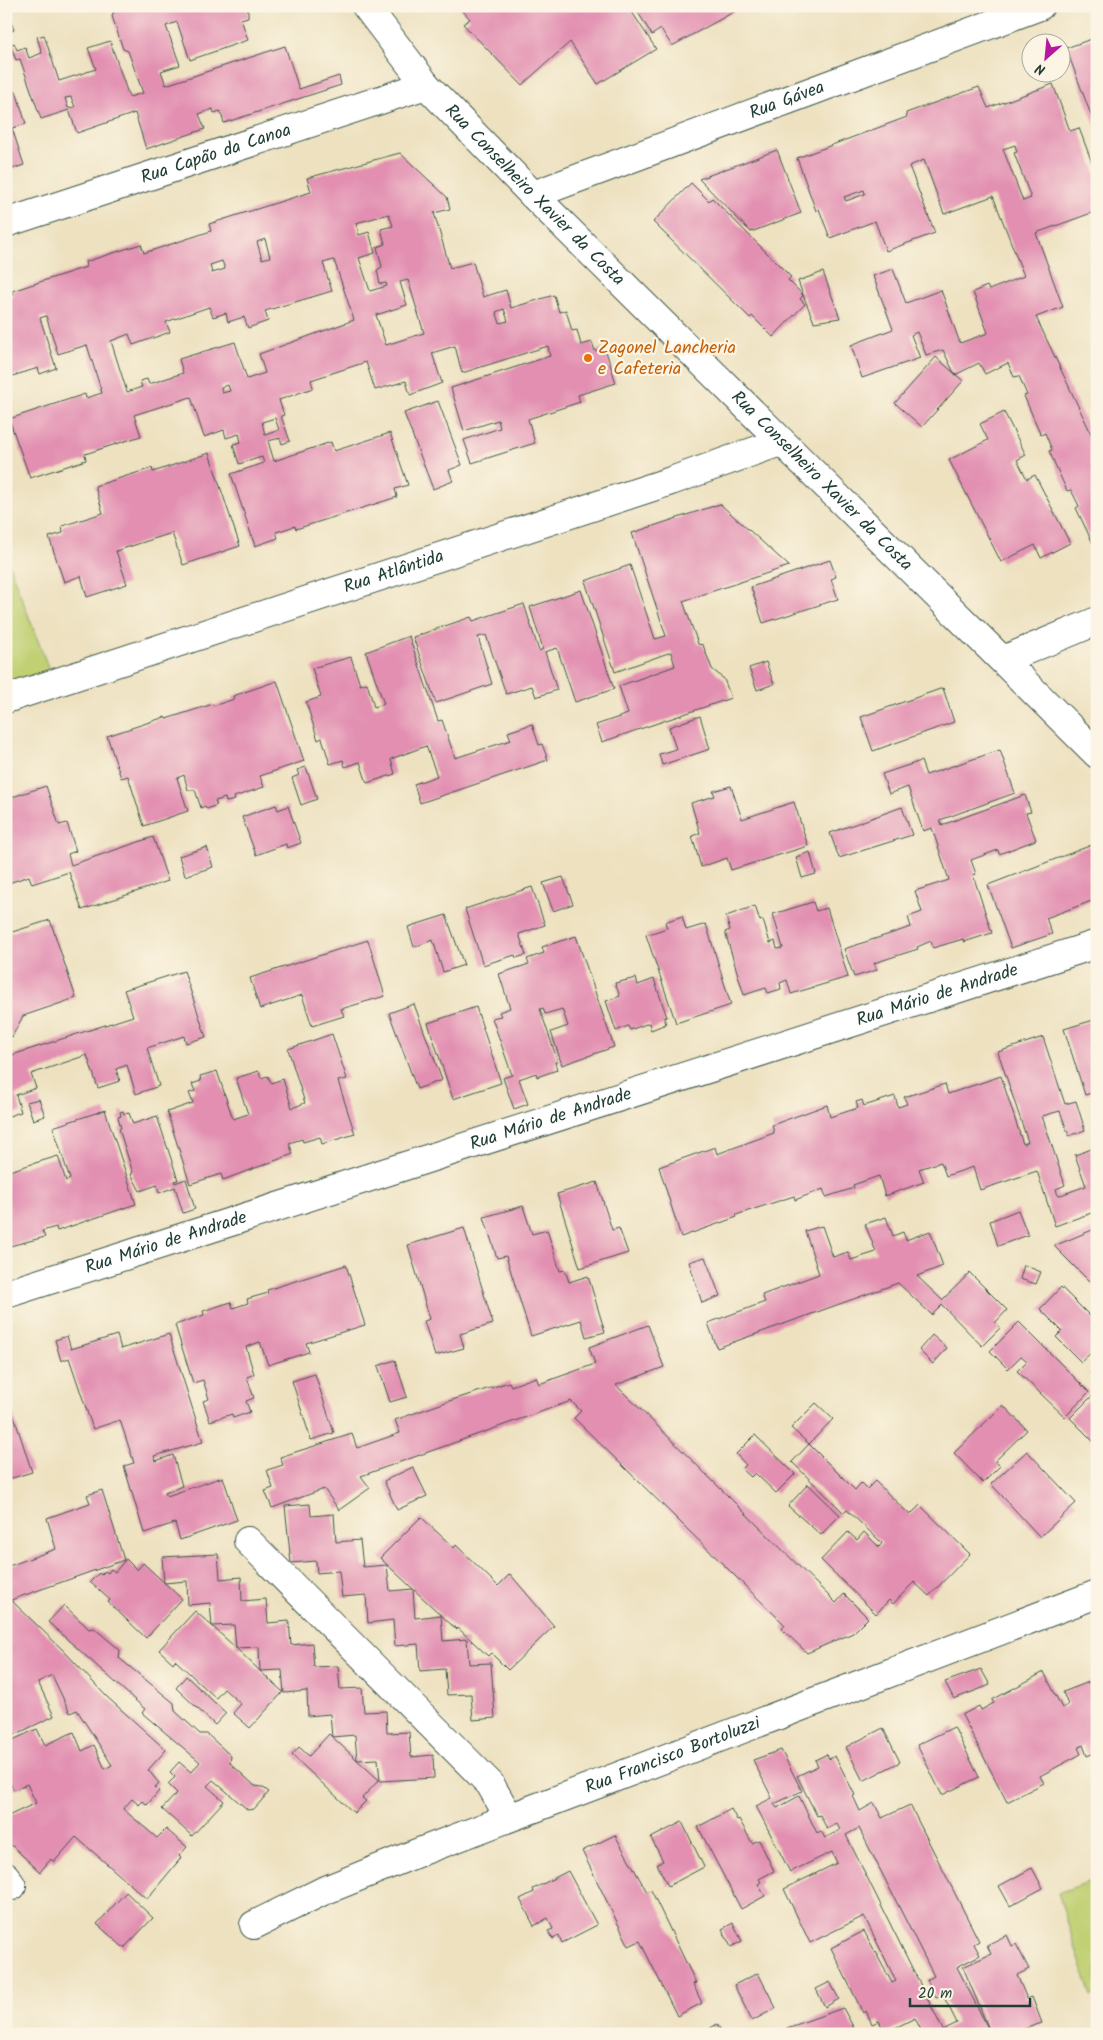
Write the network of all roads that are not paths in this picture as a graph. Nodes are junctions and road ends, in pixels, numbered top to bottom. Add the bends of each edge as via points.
1 (366, 6) edge
2 (1040, 6) edge
3 (426, 85) junction
4 (533, 195) junction
5 (6, 223) edge
6 (780, 442) junction
7 (1097, 621) edge
8 (1002, 660) junction
9 (6, 700) edge
10 (1097, 754) edge
11 (1097, 944) edge
12 (6, 1294) edge
13 (248, 1541) dead end
14 (1097, 1594) edge
15 (509, 1817) junction
16 (254, 1925) dead end

1 - 3 street, Rua Conselheiro Xavier da Costa
2 - 4 street, Rua Gávea
3 - 4 street, Rua Conselheiro Xavier da Costa
3 - 5 street, Rua Capão da Canoa
4 - 6 street, Rua Conselheiro Xavier da Costa
6 - 8 street, Rua Conselheiro Xavier da Costa
6 - 9 street, Rua Atlântida via 671,481
7 - 8 street
8 - 10 street, Rua Conselheiro Xavier da Costa
11 - 12 street, Rua Mário de Andrade
13 - 15 street via 490,1784
14 - 15 street, Rua Francisco Bortoluzzi
15 - 16 street, Rua Francisco Bortoluzzi via 320,1892

